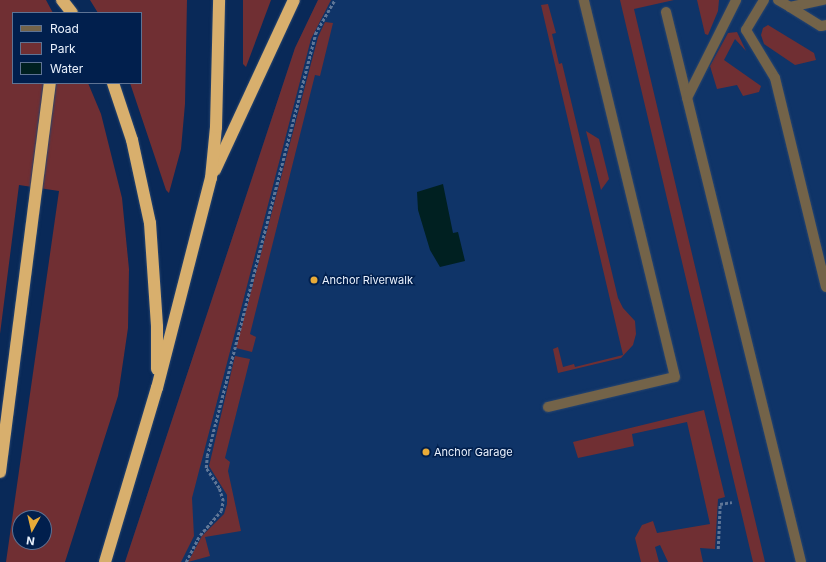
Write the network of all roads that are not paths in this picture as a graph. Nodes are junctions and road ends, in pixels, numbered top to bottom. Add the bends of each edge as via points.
1 (61, 0) edge
2 (218, 0) edge
3 (294, 0) edge
4 (584, 0) edge
5 (736, 0) edge
6 (764, 0) edge
7 (778, 0) edge
8 (822, 0) edge
9 (790, 7) junction
10 (59, 12) edge
11 (71, 12) edge
12 (666, 12) dead end
13 (826, 25) edge
14 (112, 84) edge
15 (49, 87) edge
16 (687, 98) junction
17 (211, 178) junction
18 (826, 287) edge
19 (157, 388) junction
20 (548, 407) dead end
21 (0, 472) edge
22 (105, 562) edge
23 (801, 562) edge

1 - 10 highway
1 - 11 highway
2 - 17 highway via 216,127
3 - 17 highway
4 - 20 lane via 675,377
5 - 16 lane
6 - 18 lane via 746,30 776,78
7 - 9 lane
8 - 9 lane
9 - 13 lane via 821,26
12 - 16 lane
14 - 19 highway via 132,140 150,224 157,327
15 - 21 highway
16 - 23 lane
17 - 19 highway
19 - 22 highway

